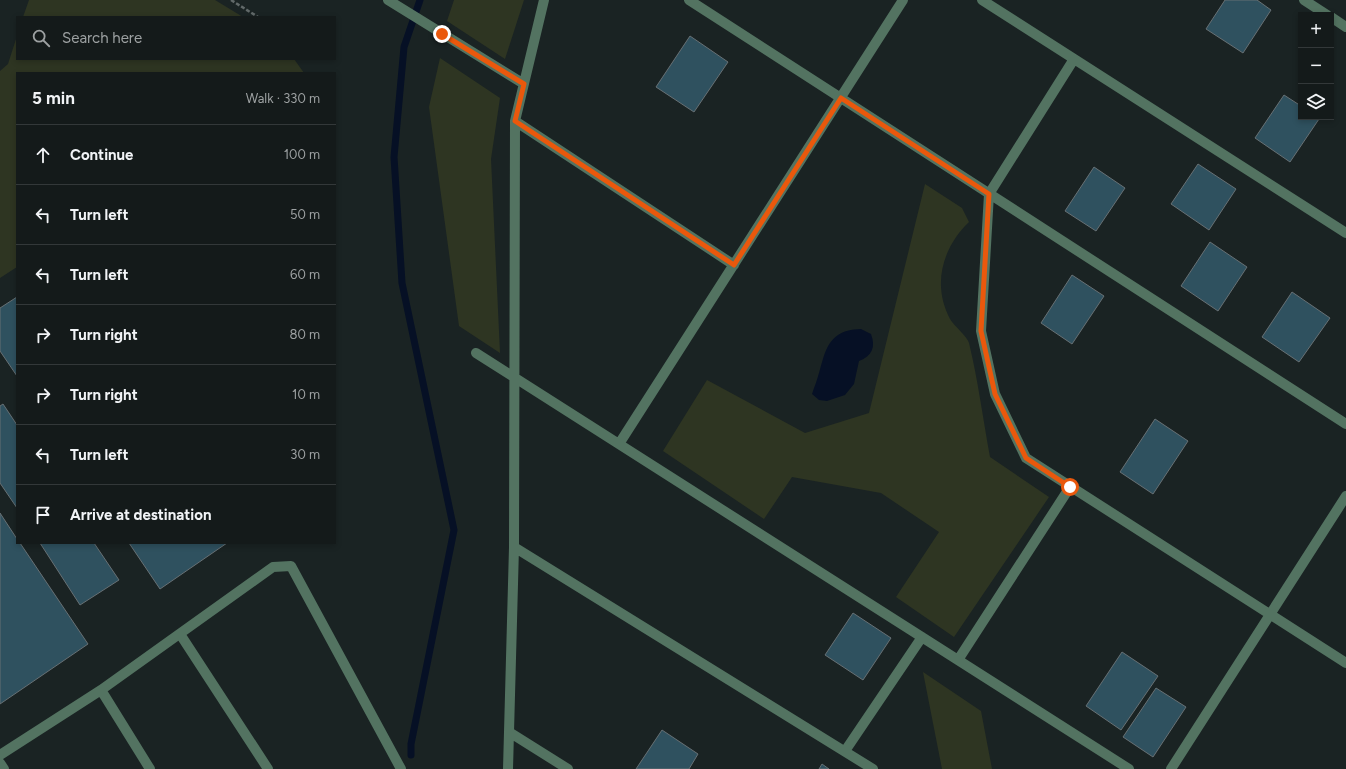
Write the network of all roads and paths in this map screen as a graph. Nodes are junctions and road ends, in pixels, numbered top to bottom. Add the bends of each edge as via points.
1 (231, 0) edge
2 (388, 0) edge
3 (544, 0) edge
4 (689, 0) edge
5 (903, 0) edge
6 (982, 0) edge
7 (1304, 0) edge
8 (1322, 12) edge
9 (256, 16) edge
10 (1334, 19) edge
11 (1346, 27) edge
12 (1074, 59) junction
13 (524, 84) junction
14 (841, 98) junction
15 (515, 121) junction
16 (989, 194) junction
17 (1346, 233) edge
18 (734, 265) junction
19 (476, 353) dead end
20 (513, 376) junction
21 (1346, 424) edge
22 (619, 444) junction
23 (1070, 487) junction
24 (1346, 496) edge
25 (514, 547) junction
26 (1270, 614) junction
27 (180, 634) junction
28 (922, 637) junction
29 (958, 660) junction
30 (1346, 663) edge
31 (101, 690) junction
32 (509, 732) junction
33 (845, 751) junction
34 (0, 755) edge
35 (0, 763) edge
36 (4, 769) edge
37 (150, 769) edge
38 (268, 769) edge
39 (401, 769) edge
40 (508, 769) edge
41 (568, 769) edge
42 (873, 769) edge
43 (1129, 769) edge
44 (1171, 769) edge

1 - 9 path
2 - 13 street
3 - 13 street
4 - 14 street
5 - 14 street
6 - 12 street
7 - 8 street
10 - 11 street
12 - 16 street
12 - 17 street
13 - 15 street
14 - 16 street
14 - 18 street
15 - 18 street
15 - 20 street
16 - 21 street
16 - 23 street via 981,331 995,394 1026,458
18 - 22 street
19 - 20 street
20 - 22 street
20 - 25 street
22 - 28 street
23 - 26 street
23 - 29 street
24 - 26 street
25 - 32 street
25 - 33 street
26 - 30 street
26 - 44 street
27 - 31 street
27 - 38 street
27 - 39 street via 273,567 291,566
28 - 29 street
28 - 33 street
29 - 43 street
31 - 34 street
31 - 37 street
32 - 40 street
32 - 41 street
33 - 42 street
35 - 36 street

